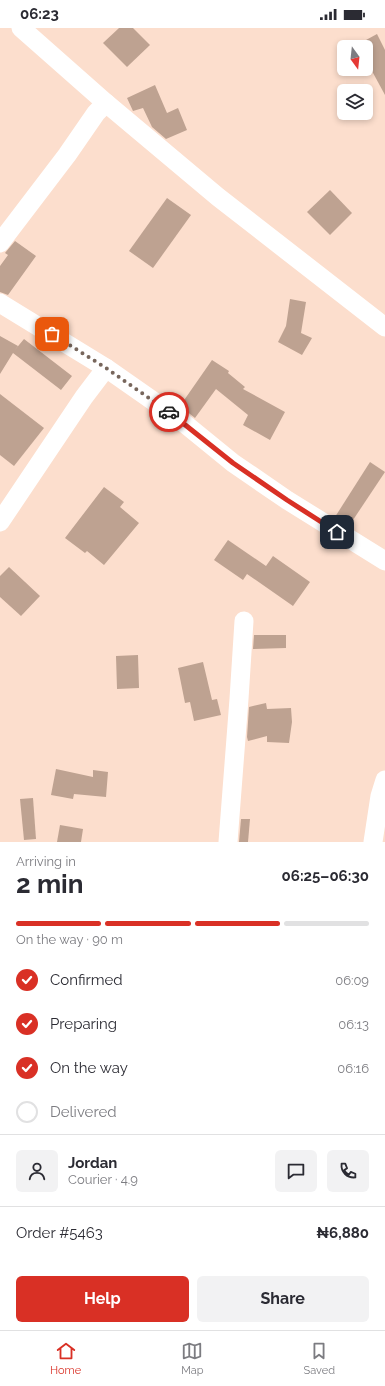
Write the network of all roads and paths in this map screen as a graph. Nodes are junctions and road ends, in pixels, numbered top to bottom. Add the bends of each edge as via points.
1 (21, 28) edge
2 (106, 103) junction
3 (0, 243) edge
4 (0, 303) edge
5 (385, 327) edge
6 (106, 368) junction
7 (0, 522) edge
8 (385, 561) edge
9 (244, 621) dead end
10 (385, 780) edge
11 (228, 842) edge
12 (373, 842) edge

1 - 2 street
2 - 3 street
2 - 5 street via 218,197
4 - 6 street
6 - 7 street
6 - 8 street via 179,419 233,463
9 - 11 street
10 - 12 street

